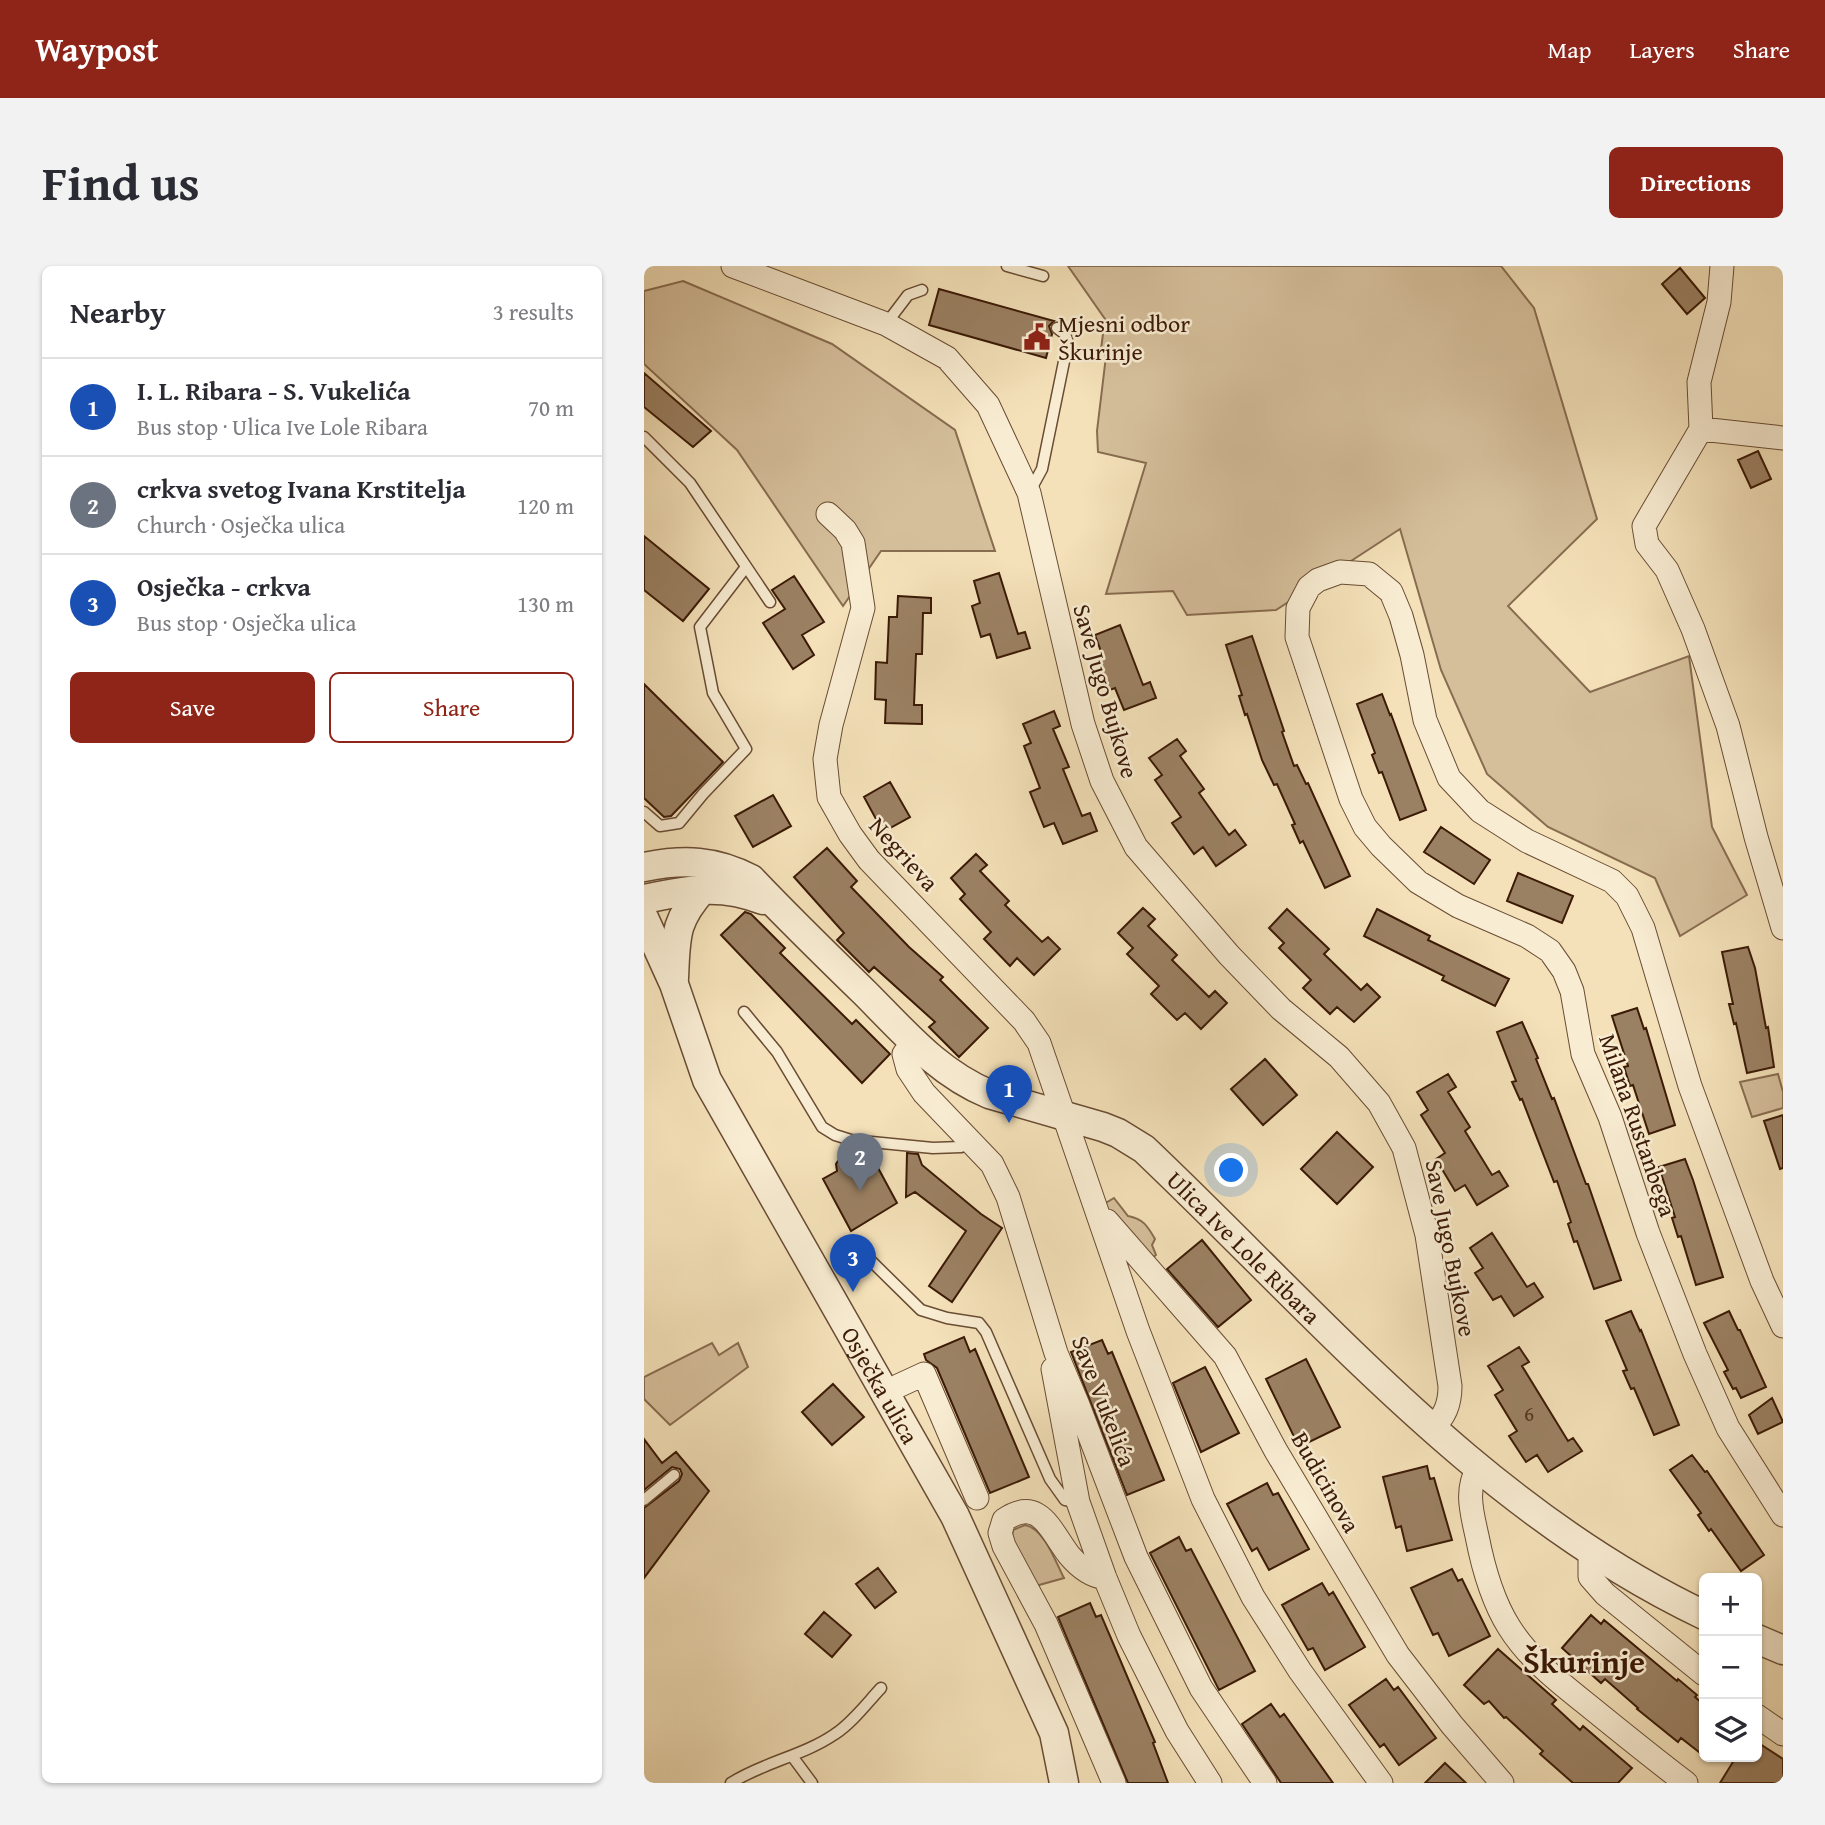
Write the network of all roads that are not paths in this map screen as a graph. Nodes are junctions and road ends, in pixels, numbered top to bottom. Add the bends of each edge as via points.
1 (733, 266) edge
2 (1007, 266) edge
3 (1723, 266) edge
4 (1043, 276) dead end
5 (922, 290) dead end
6 (886, 324) junction
7 (1057, 328) dead end
8 (1701, 429) junction
9 (644, 438) edge
10 (1783, 438) edge
11 (1029, 493) junction
12 (828, 514) dead end
13 (746, 567) junction
14 (770, 602) dead end
15 (644, 811) edge
16 (644, 867) edge
17 (703, 889) junction
18 (644, 899) edge
19 (776, 905) junction
20 (644, 918) edge
21 (1783, 928) edge
22 (674, 984) junction
23 (744, 1012) dead end
24 (913, 1043) junction
25 (1063, 1115) junction
26 (972, 1142) junction
27 (1099, 1212) junction
28 (865, 1255) dead end
29 (1783, 1326) edge
30 (1056, 1353) junction
31 (898, 1386) dead end
32 (1431, 1429) junction
33 (954, 1444) junction
34 (934, 1455) dead end
35 (1478, 1468) junction
36 (674, 1475) dead end
37 (977, 1498) dead end
38 (644, 1500) edge
39 (1078, 1502) junction
40 (1783, 1515) edge
41 (1595, 1553) junction
42 (1105, 1578) junction
43 (1699, 1612) edge
44 (1762, 1641) edge
45 (1783, 1650) edge
46 (1699, 1670) edge
47 (881, 1688) dead end
48 (1762, 1719) edge
49 (1783, 1734) edge
50 (792, 1756) junction
51 (1066, 1781) edge
52 (737, 1782) edge
53 (812, 1783) edge
54 (1114, 1783) edge
55 (1210, 1783) edge
56 (1265, 1783) edge
57 (1381, 1783) edge
58 (1502, 1783) edge
59 (1686, 1783) edge

1 - 6 street, Save Jugo Bujkove
2 - 4 lane
3 - 8 street via 1699,382
5 - 6 lane via 908,295
6 - 11 street, Save Jugo Bujkove via 947,358 988,405
7 - 11 lane via 1068,342 1042,469
8 - 10 street
8 - 21 street via 1644,526 1647,544 1667,570 1693,629 1728,726
9 - 13 lane via 690,483
11 - 32 street, Save Jugo Bujkove via 1083,724 1102,781 1136,847 1280,1009 1339,1057 1379,1103 1404,1148 1427,1236 1450,1386 1446,1411
12 - 25 street, Negrieva via 853,543 863,608 825,759 830,797 869,860 1024,1021 1040,1043
13 - 14 lane
13 - 15 lane via 700,627 713,693 746,749 679,823 660,826
16 - 19 street, Ulica Ive Lole Ribara via 704,863 730,868 751,879
17 - 18 street, Ulica Ive Lole Ribara
17 - 19 street, Ulica Ive Lole Ribara via 727,889
17 - 22 street via 680,920
19 - 24 street, Ulica Ive Lole Ribara
20 - 22 street, Osječka ulica
22 - 51 street, Osječka ulica via 707,1080 955,1516 1054,1733
23 - 26 lane via 777,1052 822,1127 835,1135 933,1148
24 - 25 street, Ulica Ive Lole Ribara via 971,1087
24 - 26 street, Save Vukelića via 904,1055 908,1069 924,1093
25 - 27 street, Negrieva
25 - 32 street, Ulica Ive Lole Ribara via 1118,1133 1144,1149
26 - 30 street, Save Vukelića via 992,1164 1008,1197
27 - 57 street, Negrieva via 1138,1331 1203,1499 1259,1607
27 - 58 street, Budicinova via 1225,1356 1398,1655
28 - 39 lane via 921,1310 979,1323 1051,1479 1065,1500
29 - 40 street, Milana Rustanbega via 1695,1099 1643,928 1628,896 1612,881 1527,841 1480,811 1449,778 1425,720 1401,616 1391,592 1369,574 1340,572 1318,580 1298,608 1297,637 1364,827 1418,882 1458,906 1527,936 1550,951 1564,971 1572,990 1583,1054 1695,1354 1728,1428
30 - 39 street via 1052,1366
30 - 56 street, Save Vukelića via 1136,1557 1201,1688
31 - 33 street via 924,1374
32 - 35 street, Ulica Ive Lole Ribara
33 - 34 street
33 - 37 street
35 - 41 street, Ulica Ive Lole Ribara
35 - 59 street via 1469,1494 1474,1523 1491,1590 1508,1625 1555,1679
36 - 38 lane
39 - 42 street
41 - 43 street, Ulica Ive Lole Ribara
41 - 46 street via 1590,1577 1605,1594
42 - 54 street via 1084,1570 1040,1516 1020,1511 1004,1520 1000,1533 1004,1546 1046,1624
42 - 55 street via 1177,1731
44 - 45 street
47 - 50 lane via 837,1733
48 - 49 street
50 - 52 lane via 774,1760
50 - 53 lane

